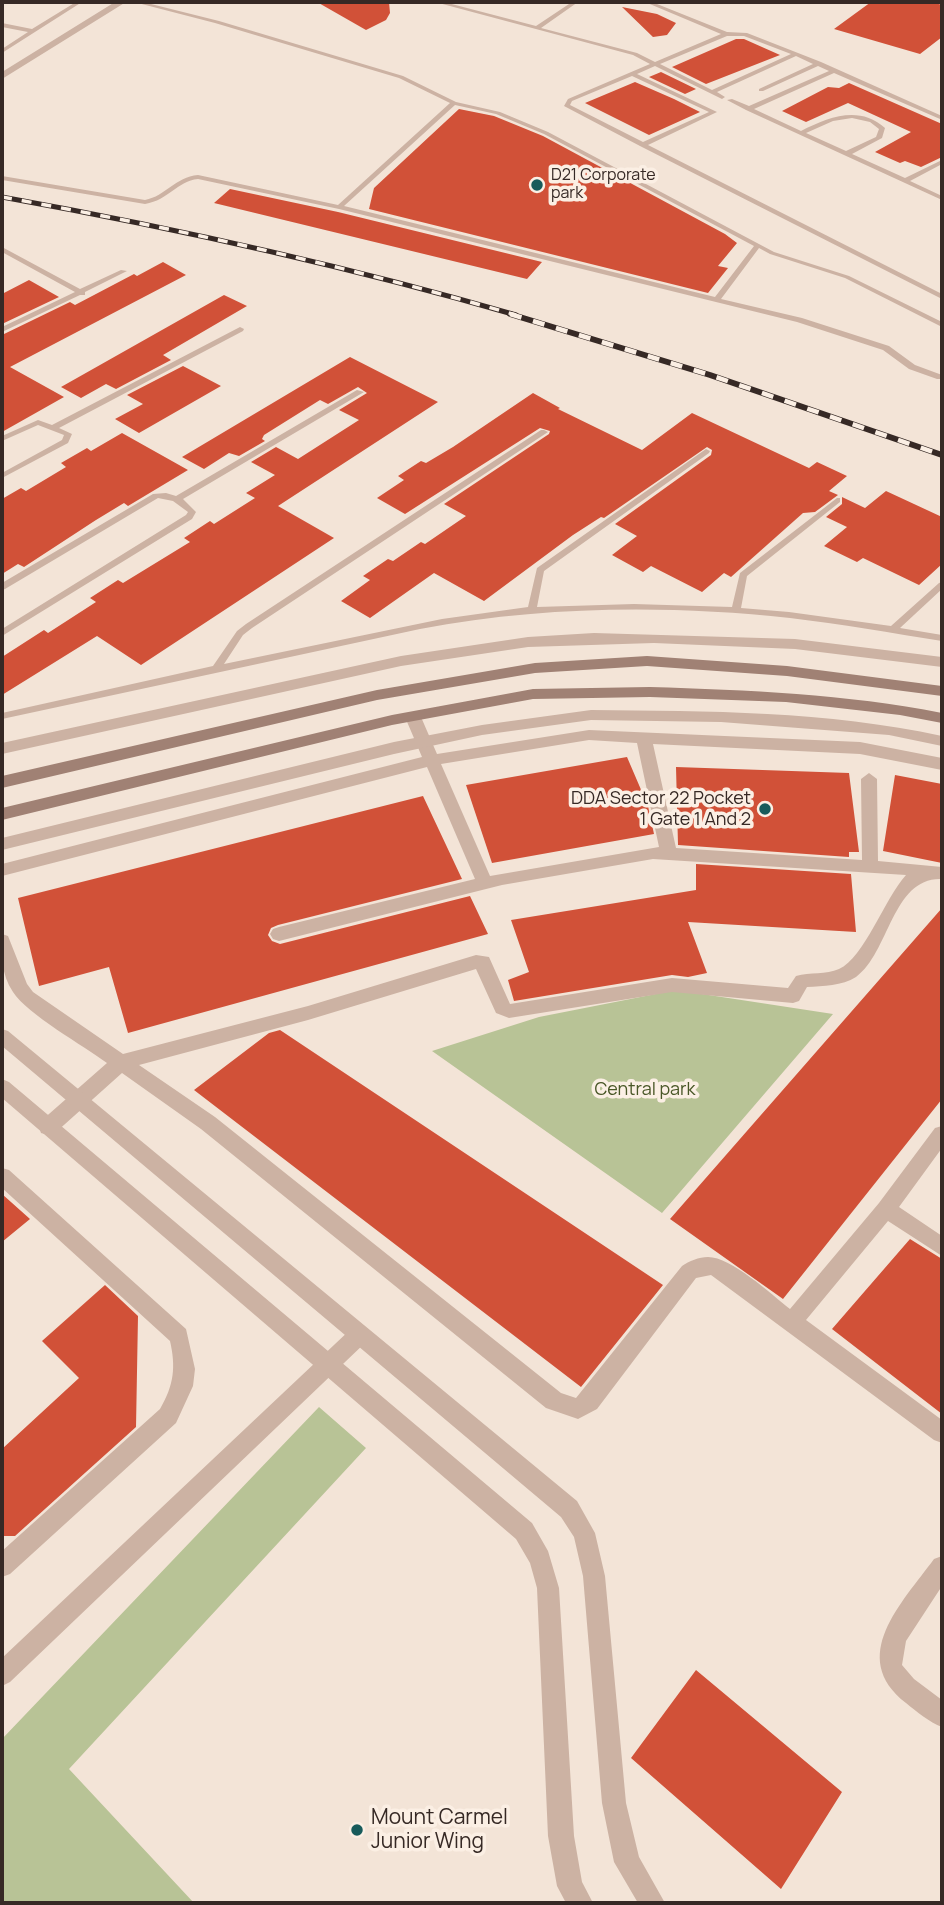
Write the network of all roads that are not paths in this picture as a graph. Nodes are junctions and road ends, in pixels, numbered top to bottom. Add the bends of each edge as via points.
1 (79, 2) edge
2 (121, 2) edge
3 (136, 2) edge
4 (438, 2) edge
5 (575, 2) edge
6 (648, 2) edge
7 (2, 26) edge
8 (537, 28) junction
9 (32, 31) junction
10 (726, 34) junction
11 (2, 51) edge
12 (796, 54) junction
13 (654, 64) junction
14 (819, 64) junction
15 (835, 70) junction
16 (633, 74) junction
17 (2, 76) edge
18 (761, 90) dead end
19 (712, 92) junction
20 (729, 100) junction
21 (454, 103) junction
22 (748, 109) junction
23 (714, 112) junction
24 (942, 118) edge
25 (800, 133) junction
26 (642, 145) junction
27 (846, 154) junction
28 (942, 162) edge
29 (2, 178) edge
30 (905, 181) junction
31 (942, 198) edge
32 (339, 207) junction
33 (758, 245) junction
34 (2, 249) edge
35 (123, 271) dead end
36 (82, 293) junction
37 (942, 297) edge
38 (716, 300) junction
39 (942, 325) edge
40 (240, 329) dead end
41 (2, 330) edge
42 (940, 377) dead end
43 (360, 392) dead end
44 (54, 427) junction
45 (544, 432) dead end
46 (2, 439) edge
47 (706, 451) dead end
48 (2, 476) edge
49 (177, 499) junction
50 (837, 500) dead end
51 (942, 585) edge
52 (2, 587) edge
53 (736, 609) junction
54 (532, 610) junction
55 (893, 629) junction
56 (2, 633) edge
57 (942, 638) edge
58 (942, 662) edge
59 (217, 667) junction
60 (942, 691) edge
61 (2, 716) edge
62 (413, 716) junction
63 (942, 718) edge
64 (644, 737) junction
65 (942, 741) edge
66 (422, 742) junction
67 (2, 749) edge
68 (431, 760) junction
69 (942, 764) edge
70 (869, 779) dead end
71 (2, 782) edge
72 (2, 814) edge
73 (2, 844) edge
74 (669, 853) junction
75 (870, 866) junction
76 (2, 870) edge
77 (937, 872) edge
78 (485, 883) junction
79 (279, 934) dead end
80 (2, 941) edge
81 (2, 1036) edge
82 (121, 1062) junction
83 (2, 1087) edge
84 (78, 1100) junction
85 (48, 1126) junction
86 (942, 1134) edge
87 (2, 1176) edge
88 (886, 1209) junction
89 (942, 1247) edge
90 (792, 1322) junction
91 (359, 1335) junction
92 (327, 1364) junction
93 (942, 1433) edge
94 (2, 1566) edge
95 (942, 1567) edge
96 (2, 1674) edge
97 (942, 1715) edge
98 (580, 1903) edge
99 (652, 1903) edge

1 - 9 lane
2 - 17 street
3 - 21 lane via 401,77
4 - 8 lane
5 - 8 lane
6 - 10 lane
7 - 9 lane
8 - 13 lane via 635,54
9 - 11 lane
10 - 12 lane via 745,34
10 - 13 lane
12 - 14 lane
12 - 19 lane
13 - 16 lane
13 - 19 lane
14 - 15 lane
14 - 18 lane
15 - 22 lane
15 - 24 lane
16 - 23 lane
16 - 26 lane via 566,104
19 - 20 lane
20 - 22 lane
20 - 23 lane
21 - 32 lane
21 - 33 lane via 498,113 546,133
22 - 25 lane
23 - 26 lane
25 - 27 lane
25 - 27 lane via 842,116 867,118 882,128 879,138
26 - 37 lane
27 - 30 lane
28 - 30 lane
29 - 32 lane via 145,202 157,201 186,178 198,177
30 - 31 lane
32 - 38 lane
33 - 38 lane
33 - 39 lane via 847,277
34 - 36 lane
35 - 36 lane
36 - 41 lane
38 - 42 lane via 886,348 912,367
40 - 44 lane
43 - 49 lane
44 - 46 lane via 38,422
44 - 48 lane via 68,434 65,441
45 - 59 lane via 249,626
47 - 54 lane via 540,570
49 - 52 lane via 156,496
49 - 56 lane via 190,508 189,517
50 - 53 lane via 749,568 743,575
51 - 55 lane
53 - 54 lane
53 - 55 lane
54 - 59 lane
55 - 57 lane
58 - 67 street via 795,644 642,638 528,642 401,661
59 - 61 lane
60 - 71 main road via 788,671 647,661 535,668 377,695
62 - 63 main road via 533,694 650,692 786,697
62 - 66 street
62 - 72 main road
64 - 68 street via 589,735
64 - 69 street via 860,748
64 - 74 street
65 - 66 street via 890,730 721,717 591,715
66 - 68 street
66 - 73 street
68 - 76 street
68 - 78 street
70 - 75 street
74 - 75 street
74 - 78 street
75 - 77 street
77 - 82 street via 919,874 904,887 863,959 851,971 802,981 793,996 672,985 509,1011 502,1008 483,962 476,962 308,1013
78 - 79 street
80 - 82 street via 27,997
81 - 84 street
82 - 84 street
82 - 90 street via 208,1123 566,1407 578,1409 589,1402 698,1266 719,1268
83 - 85 street
84 - 85 street
84 - 91 street
85 - 92 street
86 - 88 street
87 - 94 street via 179,1336 187,1364 182,1392 168,1416
88 - 89 street
88 - 90 street
90 - 93 street
91 - 92 street
91 - 99 street via 569,1509 584,1533 594,1576 614,1803 627,1862
92 - 96 street
92 - 98 street via 524,1531 540,1559 548,1588 561,1836 570,1886
95 - 97 street via 892,1640 889,1660 893,1675

